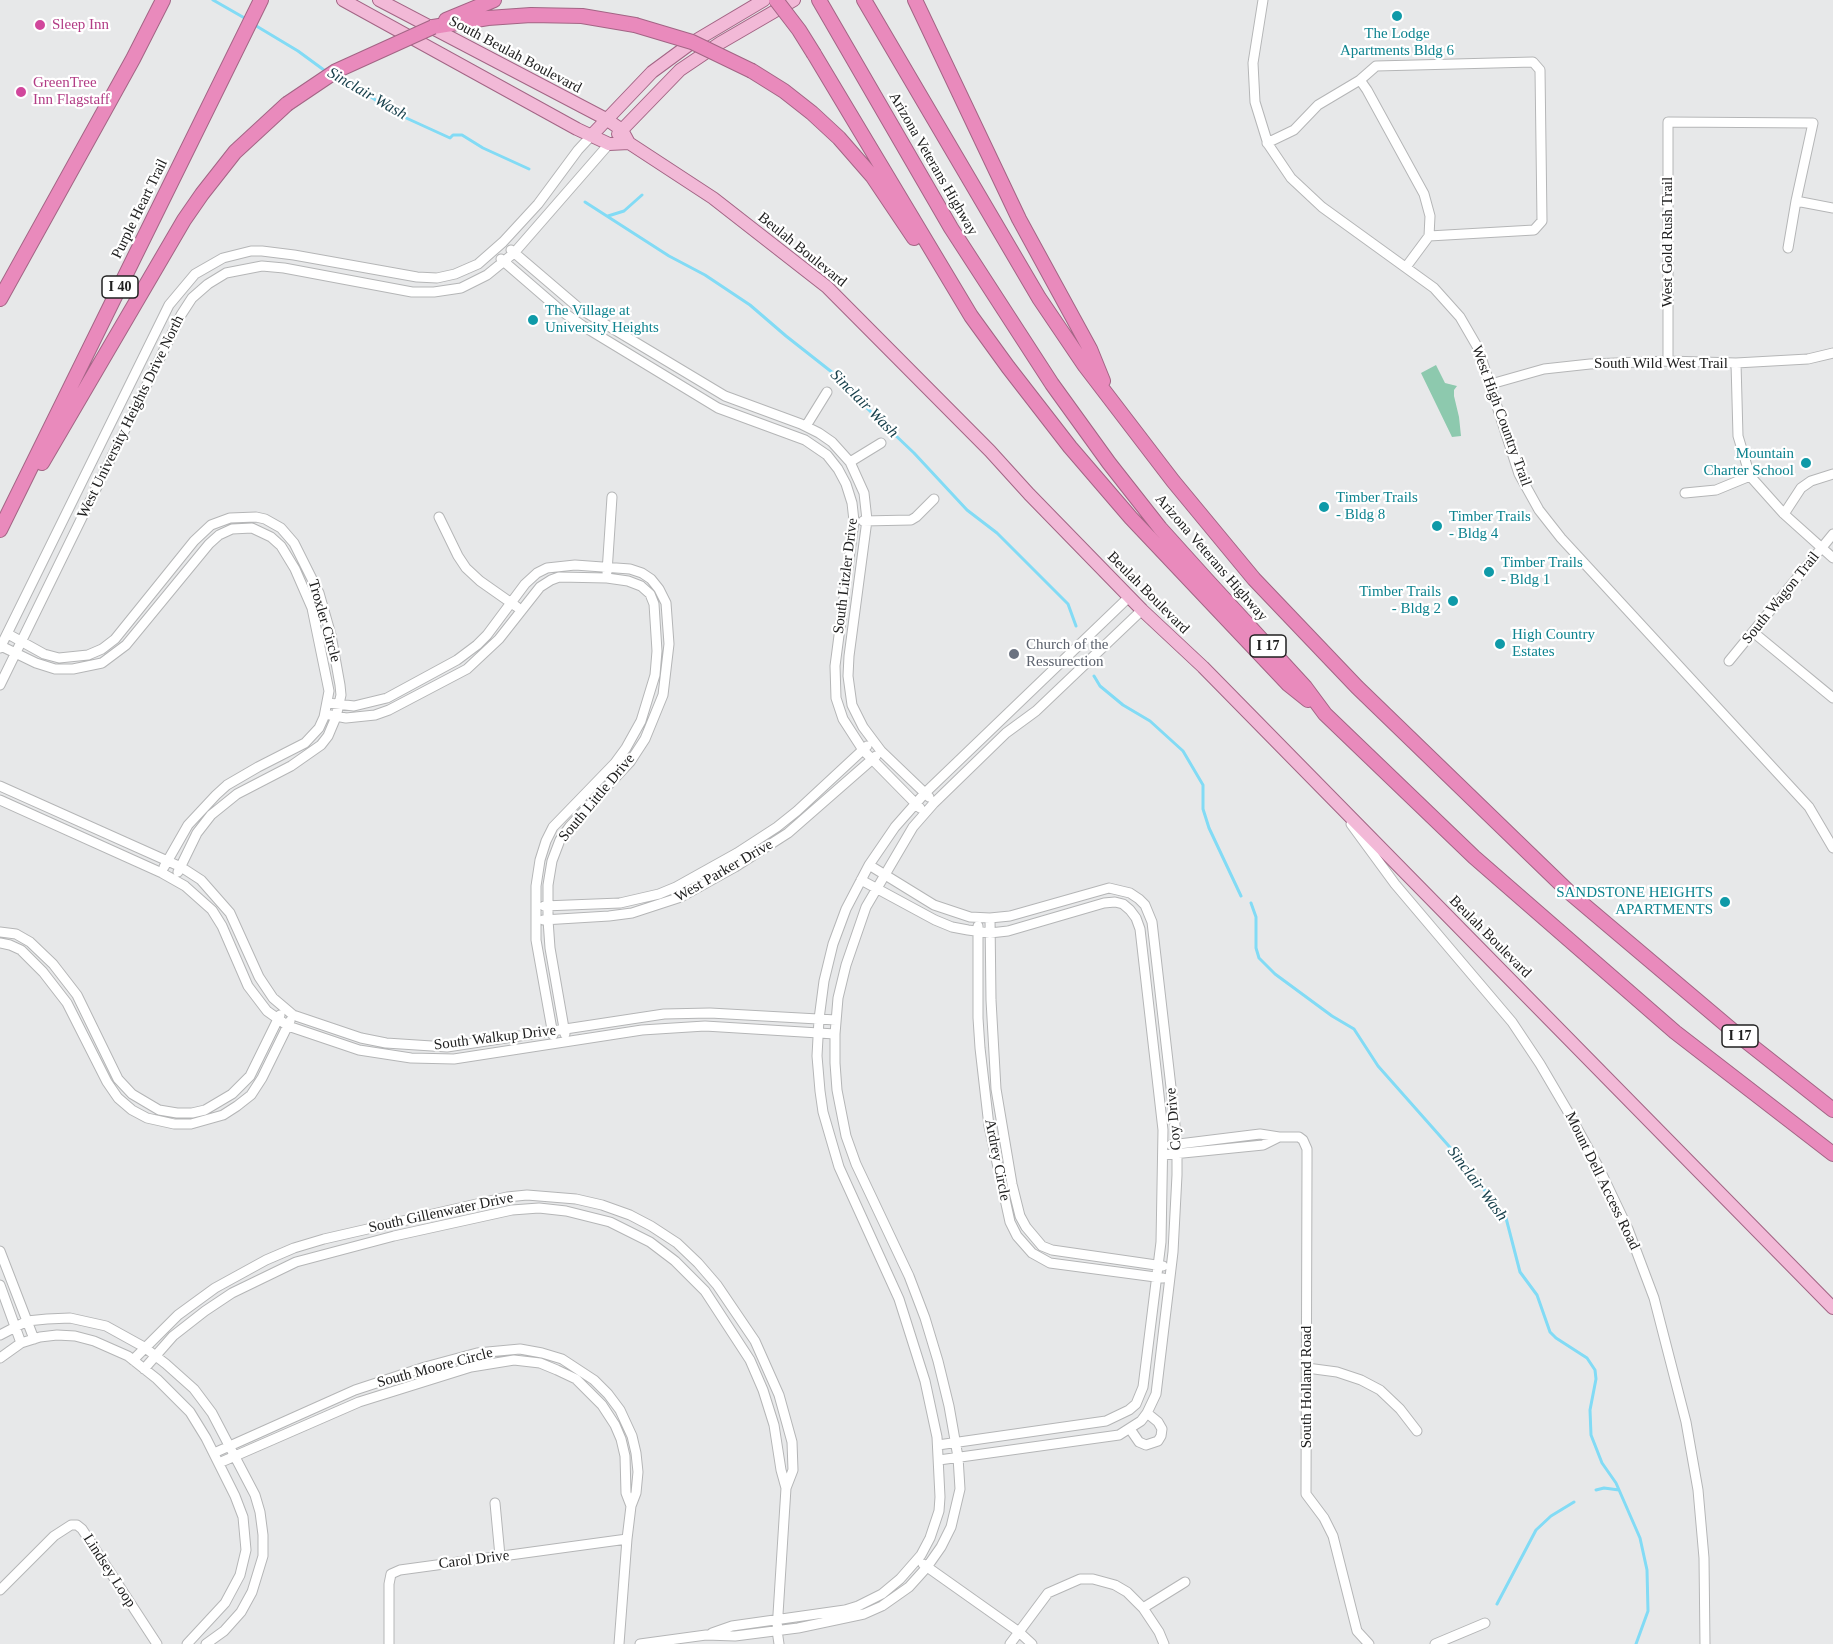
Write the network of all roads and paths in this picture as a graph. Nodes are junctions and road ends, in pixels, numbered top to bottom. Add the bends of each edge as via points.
1 (261, 0) edge
2 (343, 0) edge
3 (379, 0) edge
4 (494, 0) edge
5 (764, 0) edge
6 (776, 0) edge
7 (794, 0) edge
8 (819, 0) edge
9 (915, 0) edge
10 (1263, 0) edge
11 (162, 2) edge
12 (864, 2) edge
13 (434, 27) junction
14 (1360, 80) junction
15 (606, 119) junction
16 (622, 130) junction
17 (591, 136) junction
18 (629, 143) junction
19 (1267, 143) junction
20 (609, 144) junction
21 (1796, 201) junction
22 (1833, 208) edge
23 (1429, 236) junction
24 (503, 242) junction
25 (1788, 248) dead end
26 (493, 251) junction
27 (514, 253) junction
28 (503, 262) junction
29 (939, 264) junction
30 (1406, 267) junction
31 (0, 299) edge
32 (1833, 353) edge
33 (1668, 361) junction
34 (1736, 363) junction
35 (1491, 384) junction
36 (827, 392) dead end
37 (1107, 395) junction
38 (806, 426) junction
39 (881, 443) dead end
40 (850, 462) junction
41 (1833, 474) edge
42 (1750, 476) junction
43 (1684, 493) dead end
44 (612, 497) dead end
45 (934, 499) dead end
46 (1784, 514) junction
47 (439, 517) dead end
48 (867, 520) junction
49 (854, 521) junction
50 (0, 530) edge
51 (1833, 534) edge
52 (0, 535) edge
53 (1821, 548) junction
54 (1833, 558) edge
55 (608, 566) junction
56 (607, 578) junction
57 (1129, 597) junction
58 (512, 603) junction
59 (521, 610) junction
60 (1142, 610) junction
61 (1753, 632) junction
62 (8, 634) junction
63 (21, 641) junction
64 (1, 647) edge
65 (15, 653) junction
66 (1729, 661) dead end
67 (0, 685) edge
68 (1833, 698) edge
69 (328, 703) junction
70 (339, 704) junction
71 (325, 714) junction
72 (1325, 714) junction
73 (336, 717) junction
74 (873, 740) junction
75 (863, 750) junction
76 (881, 751) junction
77 (872, 760) junction
78 (0, 786) edge
79 (1326, 792) junction
80 (925, 793) junction
81 (0, 800) edge
82 (934, 803) junction
83 (916, 804) junction
84 (925, 813) junction
85 (1833, 848) edge
86 (167, 861) junction
87 (869, 866) junction
88 (181, 867) junction
89 (162, 873) junction
90 (884, 874) junction
91 (175, 880) junction
92 (861, 880) junction
93 (876, 889) junction
94 (1125, 891) junction
95 (1123, 904) junction
96 (535, 906) junction
97 (548, 906) junction
98 (978, 918) junction
99 (990, 918) junction
100 (535, 920) junction
101 (548, 920) junction
102 (978, 931) junction
103 (0, 932) edge
104 (990, 933) junction
105 (0, 944) edge
106 (45, 956) junction
107 (36, 964) junction
108 (284, 1008) junction
109 (293, 1015) junction
110 (278, 1019) junction
111 (819, 1019) junction
112 (836, 1020) junction
113 (288, 1026) junction
114 (564, 1029) junction
115 (552, 1031) junction
116 (818, 1033) junction
117 (835, 1034) junction
118 (566, 1042) junction
119 (555, 1044) junction
120 (1833, 1110) edge
121 (1177, 1149) junction
122 (1163, 1150) junction
123 (1833, 1154) edge
124 (642, 1222) junction
125 (635, 1234) junction
126 (0, 1251) edge
127 (1158, 1265) junction
128 (1172, 1268) junction
129 (1157, 1277) junction
130 (1170, 1279) junction
131 (0, 1285) edge
132 (1833, 1308) edge
133 (27, 1321) junction
134 (15, 1327) junction
135 (0, 1335) edge
136 (34, 1339) junction
137 (21, 1343) junction
138 (144, 1347) junction
139 (156, 1355) junction
140 (0, 1358) edge
141 (133, 1360) junction
142 (1306, 1368) junction
143 (144, 1369) junction
144 (1147, 1413) junction
145 (1130, 1429) junction
146 (1417, 1431) dead end
147 (955, 1443) junction
148 (938, 1445) junction
149 (230, 1446) junction
150 (214, 1453) junction
151 (235, 1455) junction
152 (958, 1457) junction
153 (939, 1460) junction
154 (219, 1463) junction
155 (786, 1488) junction
156 (495, 1503) dead end
157 (631, 1506) junction
158 (627, 1539) junction
159 (500, 1556) junction
160 (917, 1560) junction
161 (927, 1567) junction
162 (1185, 1582) dead end
163 (0, 1590) edge
164 (1143, 1608) junction
165 (778, 1618) junction
166 (1485, 1623) dead end
167 (777, 1630) junction
168 (1019, 1632) junction
169 (706, 1635) junction
170 (157, 1644) edge
171 (187, 1644) edge
172 (206, 1644) edge
173 (390, 1644) edge
174 (619, 1644) edge
175 (640, 1644) edge
176 (779, 1644) edge
177 (1010, 1644) edge
178 (1032, 1644) edge
179 (1164, 1644) edge
180 (1369, 1644) edge
181 (1435, 1644) edge
182 (1705, 1644) edge

1 - 50 highway, Purple Heart Trail / I 40
2 - 17 main road
3 - 15 main road, South Beulah Boulevard
4 - 13 highway
5 - 15 main road via 690,44 652,72
6 - 29 highway, bridge via 814,54
7 - 16 main road via 680,70
8 - 72 highway, Arizona Veterans Highway / I 17 via 978,273 1076,418 1161,528
9 - 37 highway via 1020,219 1090,349
10 - 19 street, West High Country Trail via 1253,63 1255,102
11 - 31 highway
12 - 37 highway, Arizona Veterans Highway / I 17 via 1039,298
13 - 29 highway, bridge via 488,18 582,16 635,25 692,42 752,71 812,113 873,177 922,250
13 - 52 highway, bridge via 336,71 287,104 235,152 184,220
14 - 19 street via 1318,105 1294,130
14 - 23 street via 1424,194 1430,216
14 - 23 street via 1376,66 1533,62 1540,70 1542,220 1534,230
15 - 16 main road, South Beulah Boulevard
15 - 17 main road
16 - 18 main road, South Beulah Boulevard
16 - 20 main road
17 - 20 main road
17 - 24 street, West University Heights Drive North
18 - 20 main road
18 - 57 main road, Beulah Boulevard via 713,198 827,287
19 - 30 street, West High Country Trail via 1291,178 1322,207
20 - 27 street, West University Heights Drive North
21 - 22 street
21 - 25 street
21 - 33 street, West Gold Rush Trail via 1813,123 1668,123
23 - 30 street
24 - 26 street, West University Heights Drive North
24 - 27 street, South Litzler Drive
26 - 28 street, South Litzler Drive
26 - 62 street, West University Heights Drive North via 478,264 437,278 262,251 223,258 195,274 169,305
27 - 28 street, West University Heights Drive North
27 - 38 street, South Litzler Drive via 580,309 725,396
28 - 49 street, South Litzler Drive via 574,320 718,408 805,440 827,455 846,484
28 - 63 street, West University Heights Drive North via 461,288 434,292 412,292 261,266 226,273 208,284 181,315
29 - 72 highway via 1008,367 1094,474 1279,676
30 - 35 street, West High Country Trail via 1434,288 1460,317 1478,348
32 - 34 street, South Wild West Trail via 1808,359
33 - 34 street, South Wild West Trail
33 - 35 street, South Wild West Trail via 1544,369
34 - 42 street via 1738,436
35 - 85 street, West High Country Trail via 1520,474 1539,510 1809,807
36 - 38 street
37 - 120 highway, Arizona Veterans Highway / I 17 via 1254,579 1357,687 1570,893
38 - 40 street, South Litzler Drive via 832,442
39 - 40 street
40 - 48 street, South Litzler Drive via 864,493
41 - 46 street via 1801,488
42 - 43 street via 1716,490
42 - 46 street
44 - 55 street
45 - 48 street via 911,520
46 - 53 street
47 - 58 street via 466,568
48 - 49 street
48 - 74 street, South Litzler Drive via 848,676 852,705
49 - 75 street, South Litzler Drive via 834,681 843,719
51 - 53 street, South Wagon Trail
53 - 54 street
53 - 61 street, South Wagon Trail
55 - 56 street
55 - 58 street, South Little Drive via 547,568 525,584
55 - 97 street, South Little Drive via 642,573 659,589 666,603 669,644 663,695 645,739 630,762 560,840 552,861
56 - 59 street, South Little Drive via 559,577 540,587
56 - 96 street, South Little Drive via 634,584 650,594 656,624 654,675 641,721 627,748 567,812 546,841
57 - 60 main road, Beulah Boulevard
57 - 80 street
58 - 59 street
58 - 70 street, South Little Drive via 477,645 457,660 387,698 354,706
59 - 73 street, South Little Drive via 499,639 466,669 389,710 362,718
60 - 79 main road, Beulah Boulevard
60 - 82 street
61 - 66 street, South Wagon Trail
61 - 68 street
62 - 63 street, Troxler Circle
62 - 64 street, West University Heights Drive North
63 - 65 street, West University Heights Drive North
63 - 70 street, Troxler Circle via 59,658 88,655 102,649 115,639 211,525 230,518 256,517 287,534 314,581 338,671
64 - 65 street, Troxler Circle
65 - 67 street, West University Heights Drive North
65 - 69 street, Troxler Circle via 55,669 102,663 126,645 209,544 225,531 252,528 281,546 306,592 327,673
69 - 70 street, South Little Drive
69 - 71 street, Troxler Circle
70 - 73 street, Troxler Circle
71 - 73 street, South Little Drive
71 - 86 street, Troxler Circle via 319,728 305,743 227,785 216,795 188,825
72 - 123 highway, Arizona Veterans Highway / I 17 via 1537,913 1675,1032
73 - 88 street, Troxler Circle via 328,736 314,750 237,794 211,814
74 - 75 street, West Parker Drive
74 - 76 street, South Litzler Drive
75 - 77 street, South Litzler Drive
75 - 97 street, West Parker Drive via 777,827 676,887 620,903
76 - 77 street, West Parker Drive
76 - 80 street, South Litzler Drive
77 - 83 street, South Litzler Drive
77 - 101 street, West Parker Drive via 788,833 681,897 632,913
78 - 86 street, South Walkup Drive
79 - 132 main road, Beulah Boulevard
79 - 182 street, Mount Dell Access Road via 1395,884 1512,1022 1567,1110 1628,1229 1654,1298 1686,1422 1704,1558
80 - 82 street, South Litzler Drive
80 - 83 street
81 - 89 street, South Walkup Drive
82 - 84 street
83 - 84 street, South Litzler Drive
83 - 87 street
84 - 90 street
86 - 88 street, South Walkup Drive
86 - 89 street, Troxler Circle
87 - 90 street
87 - 92 street
88 - 91 street, Troxler Circle
88 - 108 street, South Walkup Drive via 201,880 223,903 262,983
89 - 91 street, South Walkup Drive
90 - 93 street
90 - 98 street via 934,905
91 - 110 street, South Walkup Drive via 212,910 248,986
92 - 93 street
92 - 111 street via 833,944
93 - 102 street via 952,927
93 - 112 street via 846,965
94 - 95 street
94 - 99 street via 1109,888
94 - 121 street, Coy Drive via 1145,905 1152,922
95 - 104 street via 1104,903
95 - 122 street, Coy Drive via 1140,929
96 - 97 street, West Parker Drive
96 - 100 street, South Little Drive
97 - 101 street, South Little Drive
98 - 99 street
98 - 102 street, Ardrey Circle
99 - 104 street, Ardrey Circle
100 - 101 street, West Parker Drive
100 - 115 street, South Little Drive
101 - 114 street, South Little Drive
102 - 104 street
102 - 129 street, Ardrey Circle via 978,1018 989,1126 1010,1222 1017,1236 1032,1253 1050,1263
103 - 106 street via 16,934
104 - 127 street, Ardrey Circle via 996,1089 1020,1216 1042,1246 1052,1250
105 - 107 street via 21,950
106 - 107 street
106 - 110 street via 77,995 118,1079 132,1095 159,1110 192,1113 206,1110 232,1095 250,1076
107 - 113 street via 67,1003 118,1098 132,1110 163,1122 207,1121 237,1106 251,1095 262,1078
108 - 109 street, South Walkup Drive
108 - 110 street
109 - 113 street
109 - 115 street, South Walkup Drive via 361,1038 429,1047 461,1046
110 - 113 street, South Walkup Drive
111 - 112 street, South Walkup Drive
111 - 114 street, South Walkup Drive via 688,1013
111 - 116 street
112 - 117 street
113 - 119 street, South Walkup Drive via 359,1050 411,1058 454,1059
114 - 115 street, South Walkup Drive
114 - 118 street, South Little Drive
115 - 119 street, South Little Drive
116 - 117 street, South Walkup Drive
116 - 118 street, South Walkup Drive via 705,1026 642,1030
116 - 148 street via 820,1091 833,1150 899,1299 926,1381
117 - 147 street via 837,1090 846,1136 926,1318
118 - 119 street, South Walkup Drive
121 - 122 street, South Holland Road
121 - 128 street, Coy Drive
121 - 142 street, South Holland Road via 1260,1134 1303,1140 1307,1149
122 - 127 street, Coy Drive
124 - 125 street
124 - 138 street, South Gillenwater Drive via 602,1205 527,1195 324,1239 266,1260 223,1283 178,1315
124 - 155 street, South Gillenwater Drive via 677,1243 698,1263 755,1341 779,1395 792,1442 793,1470
125 - 139 street, South Gillenwater Drive via 567,1210 539,1208 512,1210 374,1241 296,1262 232,1293 173,1336
125 - 155 street, South Gillenwater Drive via 690,1274 741,1344 763,1390 774,1425
126 - 133 street
127 - 128 street, Ardrey Circle
127 - 129 street, Coy Drive
128 - 130 street, Coy Drive
129 - 130 street, Ardrey Circle
129 - 147 street, Coy Drive via 1143,1387 1129,1410 1089,1425
130 - 144 street, Coy Drive via 1159,1383
131 - 134 street
133 - 134 street
133 - 136 street
133 - 138 street via 70,1318 90,1322
134 - 135 street
134 - 137 street
136 - 137 street
136 - 141 street via 75,1336
137 - 140 street
138 - 139 street
138 - 141 street, South Gillenwater Drive
139 - 143 street, South Gillenwater Drive
139 - 149 street via 194,1389
141 - 143 street
142 - 146 street via 1337,1372 1380,1390
142 - 180 street, South Holland Road via 1306,1494 1334,1536 1357,1631
143 - 150 street via 190,1412
144 - 145 street, Coy Drive
144 - 145 street via 1162,1429 1158,1441 1146,1445 1139,1442
145 - 152 street, Coy Drive via 1107,1437
147 - 148 street, Coy Drive
147 - 152 street
148 - 153 street
149 - 150 street, South Moore Circle
149 - 151 street
149 - 157 street, South Moore Circle via 355,1390 477,1353 520,1349 562,1359 579,1369 620,1410 632,1436 638,1472
150 - 154 street
151 - 154 street, South Moore Circle
151 - 157 street, South Moore Circle via 359,1402 471,1367 514,1360 540,1363 576,1379 602,1405 615,1425 621,1439
151 - 172 street via 260,1512 263,1556 241,1612
152 - 153 street, Coy Drive
152 - 161 street via 960,1489 951,1527
153 - 160 street via 939,1511
154 - 171 street via 243,1517 244,1563 225,1603
155 - 165 street, South Gillenwater Drive
156 - 159 street
157 - 158 street, South Moore Circle
158 - 159 street, Carol Drive
158 - 174 street, South Moore Circle
159 - 173 street, Carol Drive via 391,1574
160 - 161 street
160 - 165 street via 882,1594 858,1606
161 - 167 street via 895,1598 864,1614
161 - 168 street
162 - 164 street
163 - 170 street, Lindsey Loop via 54,1536 77,1525
164 - 168 street via 1115,1585 1080,1579 1048,1593
164 - 179 street
165 - 167 street, South Gillenwater Drive
165 - 169 street
166 - 181 street
167 - 169 street via 735,1636
167 - 176 street, South Gillenwater Drive
168 - 177 street
168 - 178 street
169 - 175 street

